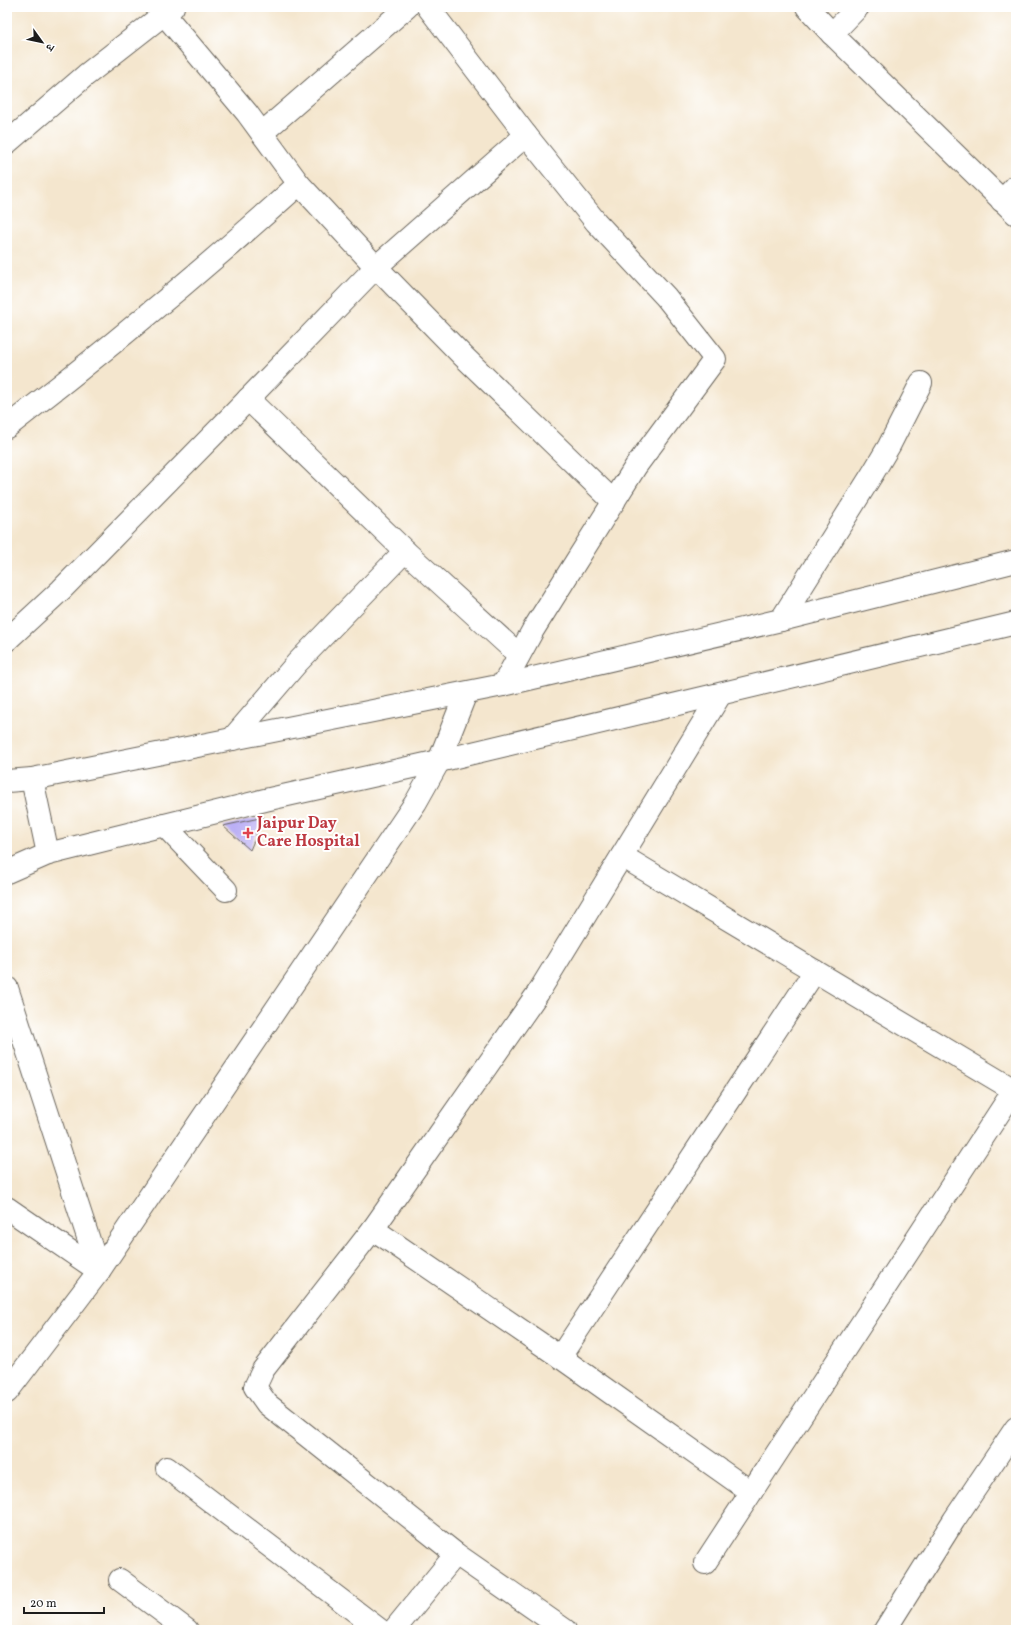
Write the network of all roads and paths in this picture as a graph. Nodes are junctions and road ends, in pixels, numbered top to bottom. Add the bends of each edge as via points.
1 (407, 7) edge
2 (428, 7) edge
3 (807, 7) edge
4 (858, 7) edge
5 (168, 10) edge
6 (832, 34) junction
7 (262, 133) junction
8 (526, 135) junction
9 (7, 143) edge
10 (299, 184) junction
11 (1011, 200) edge
12 (376, 267) junction
13 (921, 383) dead end
14 (248, 399) junction
15 (7, 428) edge
16 (614, 502) junction
17 (405, 551) junction
18 (1016, 561) edge
19 (781, 620) junction
20 (1016, 623) edge
21 (7, 640) edge
22 (519, 655) junction
23 (503, 685) junction
24 (466, 692) junction
25 (720, 695) junction
26 (232, 739) junction
27 (439, 761) junction
28 (32, 779) junction
29 (7, 782) edge
30 (164, 825) junction
31 (48, 854) junction
32 (622, 856) junction
33 (7, 872) edge
34 (226, 890) dead end
35 (815, 971) junction
36 (7, 988) edge
37 (1015, 1088) edge
38 (7, 1208) edge
39 (373, 1229) junction
40 (99, 1271) junction
41 (560, 1358) junction
42 (7, 1392) edge
43 (1016, 1428) edge
44 (167, 1468) dead end
45 (751, 1492) junction
46 (456, 1554) junction
47 (705, 1562) dead end
48 (120, 1580) dead end
49 (187, 1630) edge
50 (380, 1630) edge
51 (394, 1630) edge
52 (565, 1630) edge
53 (885, 1630) edge

1 - 7 street
2 - 8 street
3 - 6 street
4 - 6 street
5 - 7 street
5 - 9 street via 86,75
6 - 11 street
7 - 10 street
8 - 12 street
8 - 16 street via 596,222 666,296 715,359 636,466
10 - 12 street
10 - 15 street via 242,236 91,362
12 - 14 street
12 - 16 street via 462,356
13 - 19 street via 878,466
14 - 17 street
14 - 21 street via 61,590
16 - 22 street
17 - 22 street
17 - 26 street via 297,663
18 - 19 street
19 - 23 street
20 - 25 street
22 - 23 street
23 - 24 street
24 - 26 street
24 - 27 street
25 - 27 street
25 - 32 street
26 - 28 street
27 - 30 street
27 - 40 street via 416,802
28 - 29 street
28 - 31 street
30 - 31 street
30 - 34 street
31 - 33 street
32 - 35 street
32 - 39 street via 538,993
35 - 37 street
35 - 41 street
36 - 40 street
37 - 45 street
38 - 40 street
39 - 41 street
39 - 46 street via 263,1370 256,1387 267,1404
40 - 42 street
41 - 45 street
43 - 53 street
44 - 50 street
45 - 47 street
46 - 51 street
46 - 52 street
48 - 49 street

